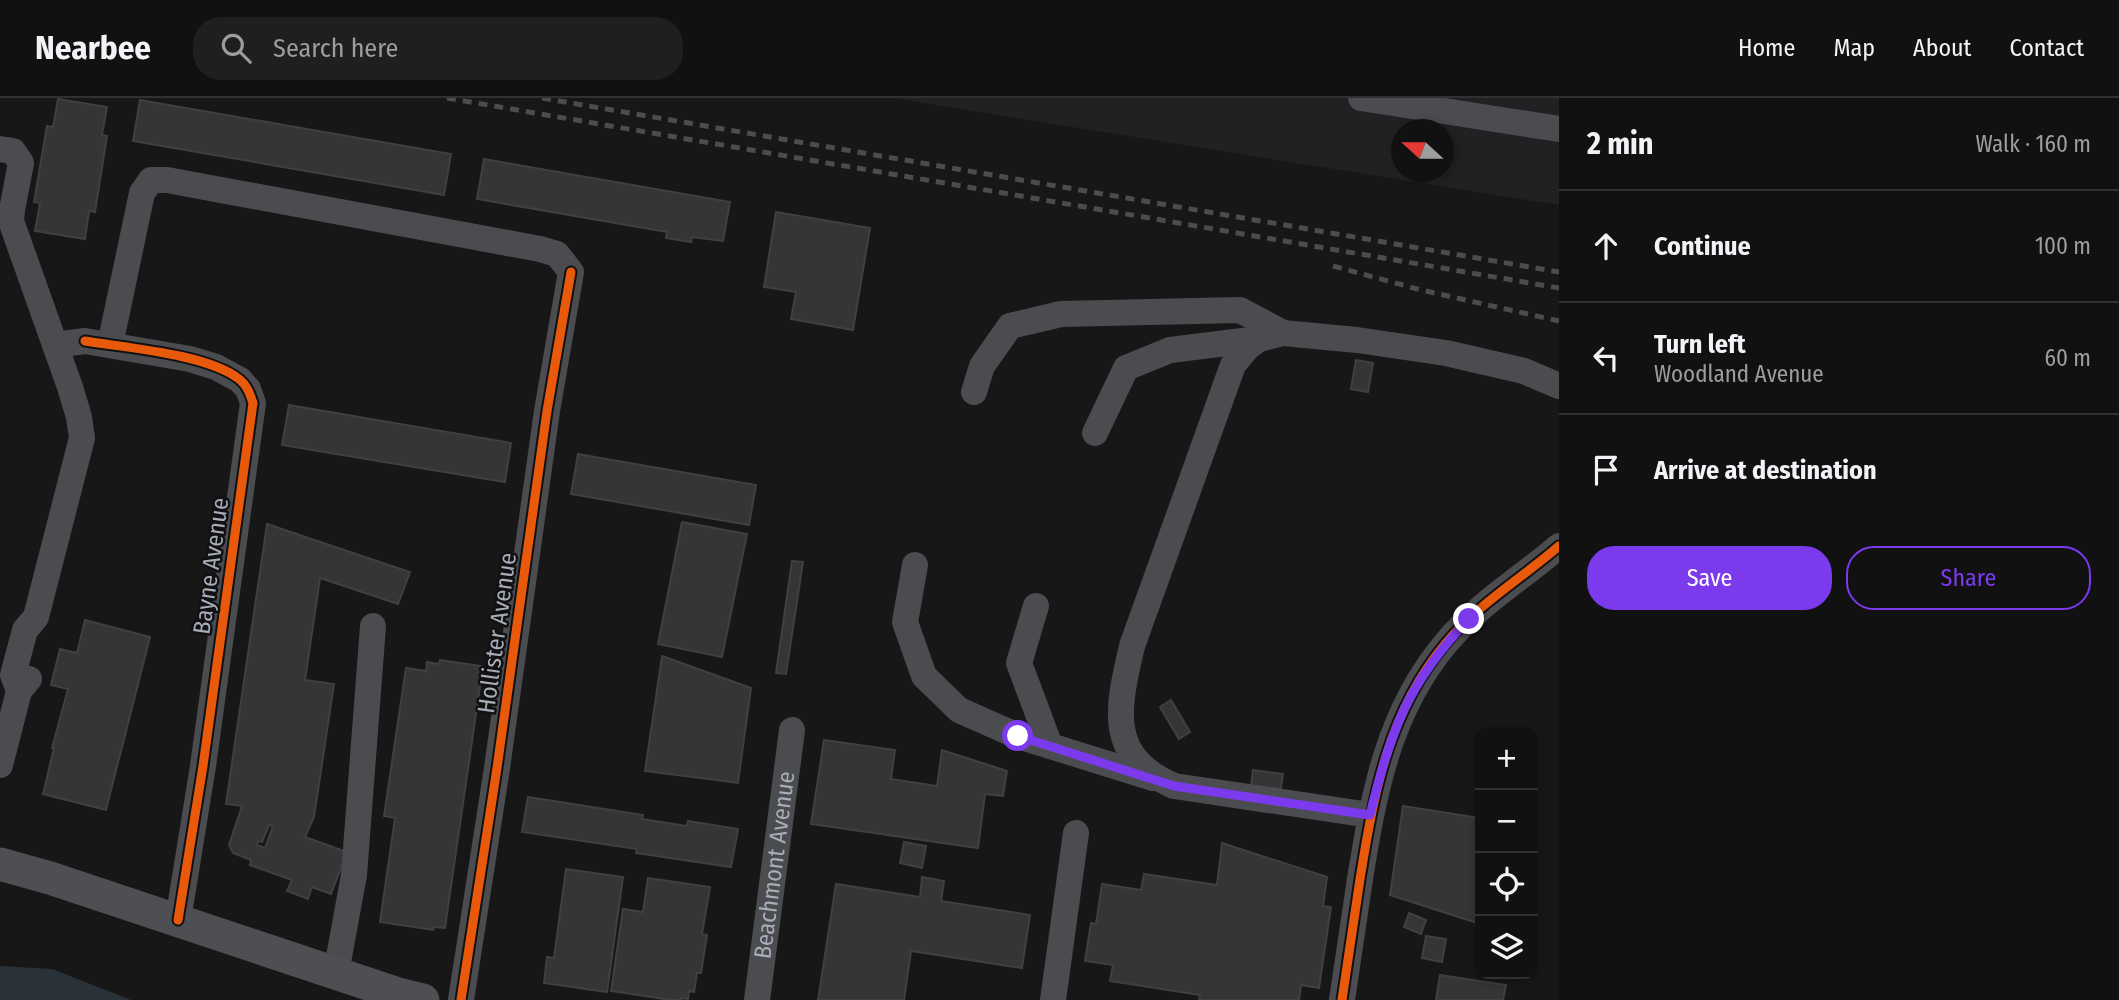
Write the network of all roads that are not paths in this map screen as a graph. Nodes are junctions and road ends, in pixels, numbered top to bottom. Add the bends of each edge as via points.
1 (1361, 98) edge
2 (1559, 129) edge
3 (0, 149) edge
4 (1271, 336) junction
5 (98, 343) junction
6 (55, 345) junction
7 (1559, 386) edge
8 (974, 392) dead end
9 (1095, 433) dead end
10 (1559, 546) edge
11 (915, 565) dead end
12 (1036, 606) dead end
13 (373, 626) dead end
14 (792, 730) dead end
15 (1050, 746) junction
16 (0, 765) edge
17 (1166, 782) junction
18 (1370, 815) junction
19 (1076, 833) dead end
20 (0, 864) edge
21 (178, 920) junction
22 (336, 973) junction
23 (423, 1000) edge
24 (461, 1000) edge
25 (757, 1000) edge
26 (1053, 1000) edge
27 (1342, 1000) edge

1 - 2 street
3 - 6 street via 13,151 21,163 11,221
4 - 7 street via 1357,340 1446,354 1524,371
4 - 8 street via 1240,310 1061,314 1010,327 982,366
4 - 9 street via 1170,350 1126,368
4 - 17 street via 1248,347 1233,365 1132,646 1120,722 1123,734 1142,766
5 - 6 street, Bayne Avenue
5 - 21 street, Bayne Avenue via 216,367 240,380 253,403
5 - 24 street, Hollister Avenue via 142,194 151,180 540,249 557,254 571,272
6 - 16 street via 82,438 36,617 42,634 29,680 19,691
10 - 18 street via 1469,619 1418,680 1396,723
11 - 15 street via 905,622 924,676 959,710
12 - 15 street via 1019,663
13 - 22 street via 354,875
14 - 25 street, Beachmont Avenue
15 - 17 street
17 - 18 street
18 - 27 street
19 - 26 street
20 - 21 main road
21 - 22 main road
22 - 23 main road

